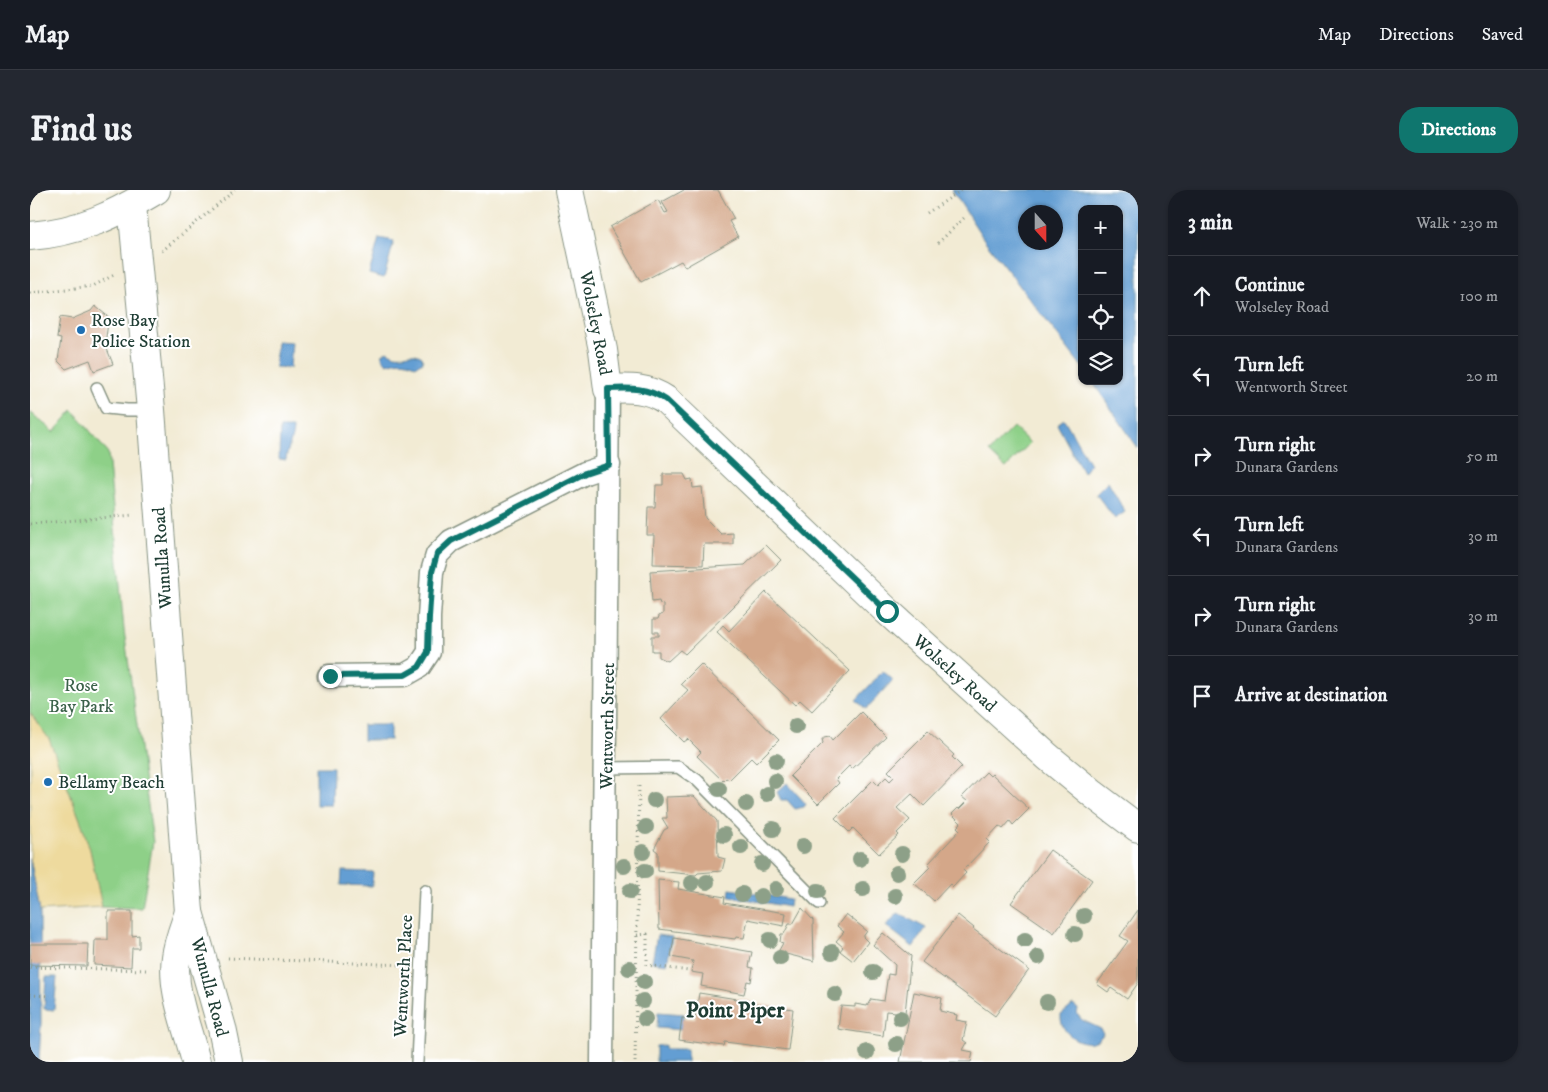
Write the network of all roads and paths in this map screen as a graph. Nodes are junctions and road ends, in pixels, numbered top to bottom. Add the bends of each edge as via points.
1 (156, 190) edge
2 (235, 190) edge
3 (569, 190) edge
4 (962, 190) edge
5 (132, 205) junction
6 (927, 213) dead end
7 (964, 218) dead end
8 (30, 236) edge
9 (938, 243) dead end
10 (165, 249) dead end
11 (93, 286) dead end
12 (30, 292) edge
13 (96, 388) dead end
14 (608, 389) junction
15 (151, 410) junction
16 (609, 465) junction
17 (135, 514) dead end
18 (30, 524) edge
19 (330, 676) dead end
20 (606, 768) junction
21 (639, 768) junction
22 (1138, 828) edge
23 (425, 891) dead end
24 (819, 902) dead end
25 (189, 912) junction
26 (637, 935) junction
27 (203, 957) junction
28 (422, 966) junction
29 (30, 967) edge
30 (152, 970) dead end
31 (689, 971) dead end
32 (30, 995) edge
33 (50, 996) dead end
34 (196, 1062) edge
35 (229, 1062) edge
36 (417, 1062) edge
37 (602, 1062) edge
38 (635, 1062) edge

1 - 5 street
2 - 10 path
3 - 14 street, Wolseley Road via 603,350
4 - 6 path
5 - 8 street via 79,228
5 - 15 street, Wunulla Road
7 - 9 path
11 - 12 path
13 - 15 lane via 106,408
14 - 16 street, Wentworth Street
14 - 22 street, Wolseley Road via 637,388 666,400 887,611 1048,757
15 - 25 street, Wunulla Road
16 - 19 street via 585,473 451,541 437,554 432,572 428,652 419,667 405,675
16 - 20 street, Wentworth Street
17 - 18 path
20 - 21 lane
20 - 37 street, Wentworth Street
21 - 24 lane via 678,768 697,780
21 - 26 path
23 - 28 lane, Wentworth Place
25 - 27 street, Wunulla Road
25 - 34 street, Wunulla Road via 178,943 175,982
26 - 31 path via 647,934 647,965
26 - 38 path
27 - 28 path
27 - 35 street, Wunulla Road
28 - 36 lane, Wentworth Place
29 - 30 path
32 - 33 path

